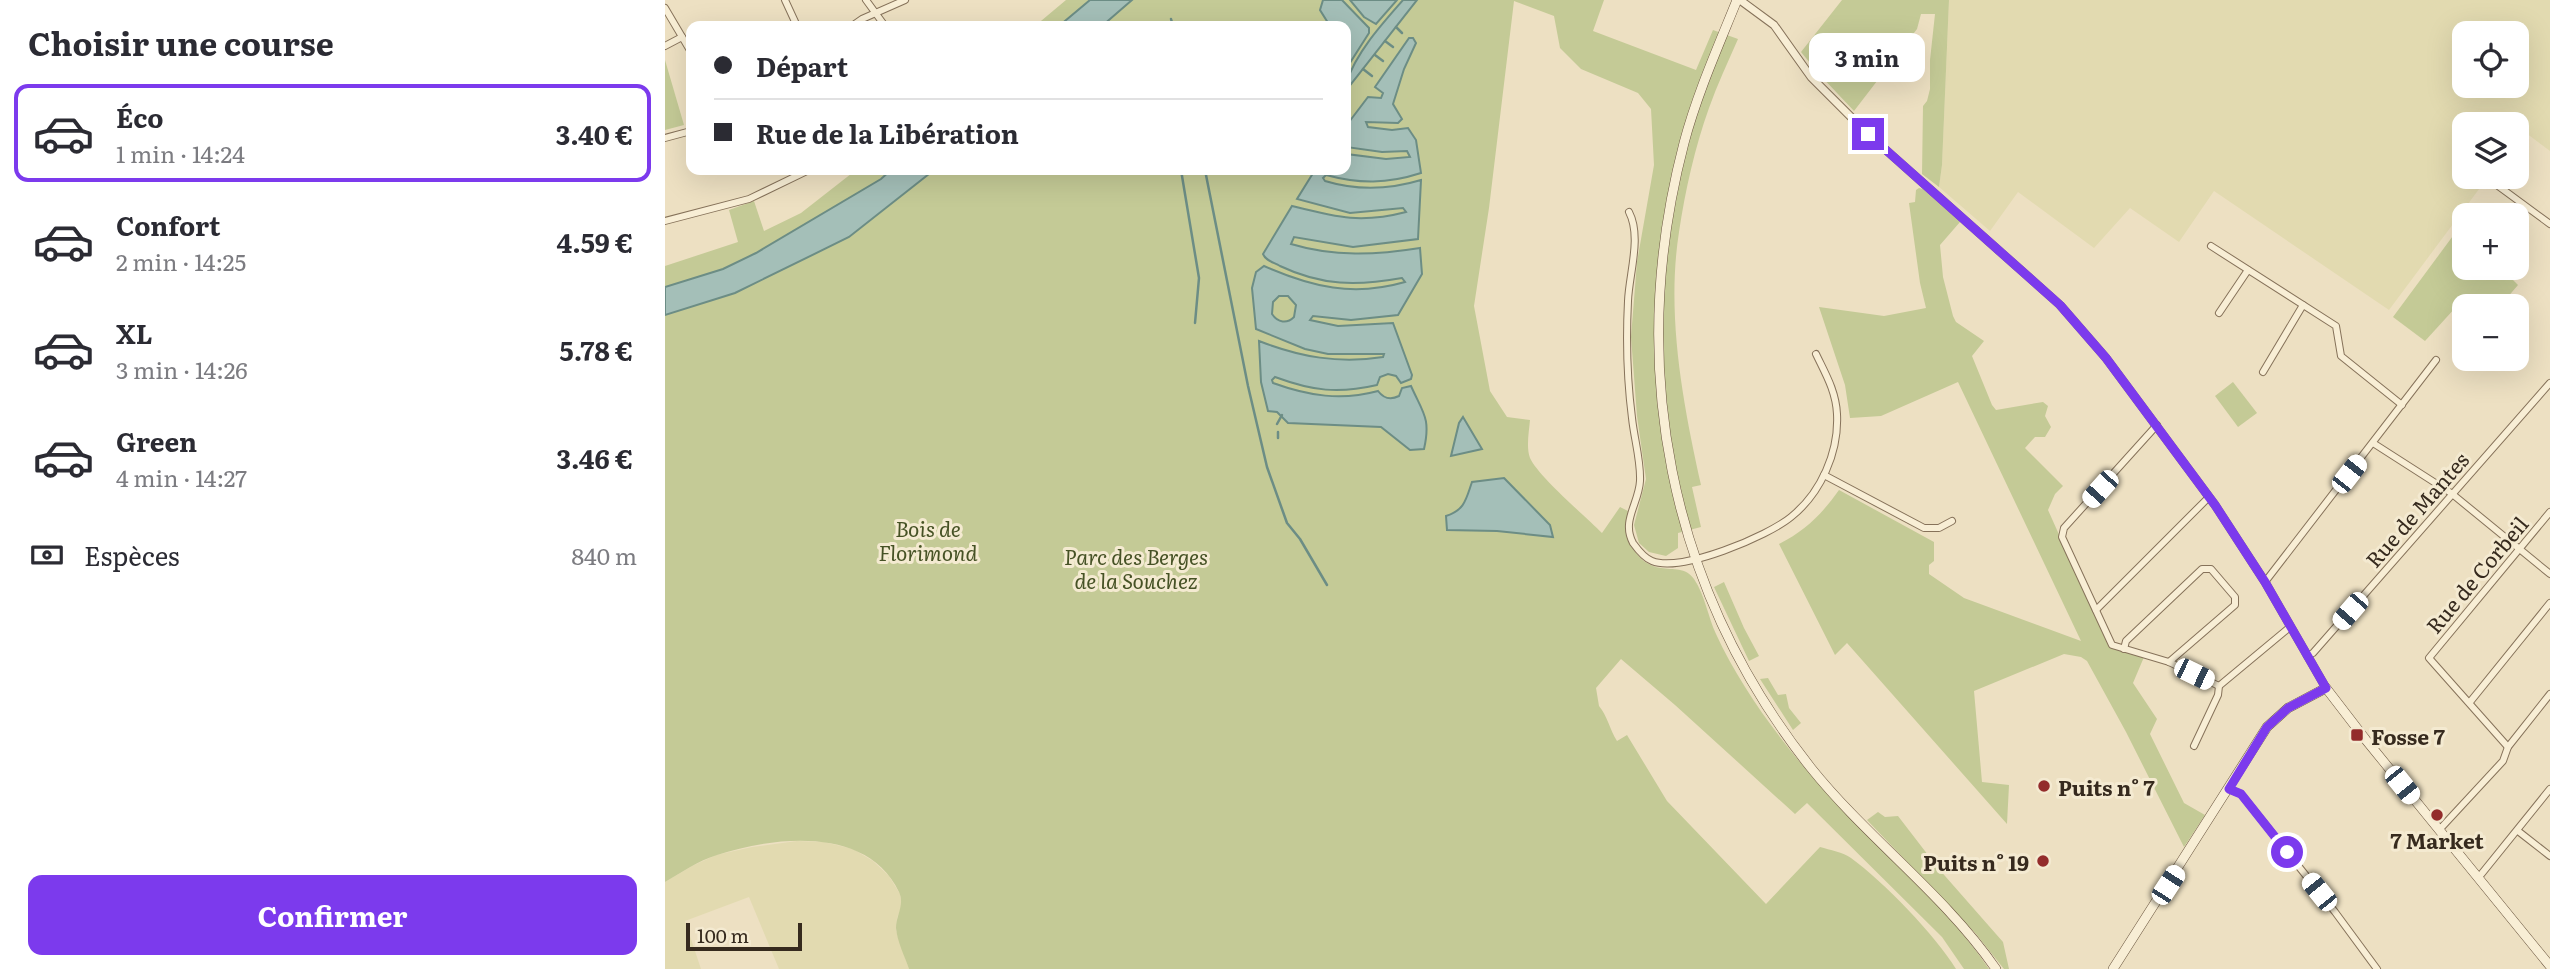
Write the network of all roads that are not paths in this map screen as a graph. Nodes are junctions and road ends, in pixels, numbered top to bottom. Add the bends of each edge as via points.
1 (785, 0) edge
2 (866, 0) edge
3 (905, 0) edge
4 (1738, 0) edge
5 (665, 9) edge
6 (874, 13) junction
7 (795, 21) edge
8 (860, 21) edge
9 (881, 21) edge
10 (682, 37) junction
11 (686, 44) edge
12 (665, 46) edge
13 (686, 132) edge
14 (665, 138) edge
15 (799, 175) edge
16 (2502, 189) edge
17 (1629, 212) dead end
18 (665, 221) edge
19 (2550, 224) edge
20 (2211, 246) dead end
21 (2248, 270) junction
22 (2303, 305) junction
23 (2220, 313) dead end
24 (1816, 354) dead end
25 (2436, 360) dead end
26 (2263, 372) dead end
27 (2550, 383) edge
28 (2402, 405) junction
29 (2157, 425) junction
30 (2373, 443) junction
31 (1824, 474) junction
32 (2451, 493) junction
33 (2209, 497) junction
34 (2550, 512) edge
35 (1952, 522) dead end
36 (2519, 549) junction
37 (1696, 558) junction
38 (2550, 574) edge
39 (2265, 582) junction
40 (2550, 603) edge
41 (2096, 610) junction
42 (2290, 626) junction
43 (2123, 649) junction
44 (2307, 656) junction
45 (2169, 662) junction
46 (2219, 686) junction
47 (2326, 688) junction
48 (2550, 694) edge
49 (2470, 702) junction
50 (2194, 746) dead end
51 (2508, 747) junction
52 (2229, 789) junction
53 (2550, 789) edge
54 (2440, 829) junction
55 (2518, 831) junction
56 (2550, 856) edge
57 (2479, 877) junction
58 (2550, 966) edge
59 (1996, 969) edge
60 (2113, 969) edge
61 (2377, 969) edge

1 - 7 street
2 - 6 street
3 - 6 street
4 - 29 street via 1774,25 1811,77 1868,134 2060,305
4 - 37 main road via 1684,143 1660,275 1658,353 1665,427
5 - 10 street
6 - 8 street
6 - 9 street
10 - 11 street
10 - 12 street
13 - 14 street
15 - 18 street via 749,199
16 - 19 street
17 - 37 street via 1635,230 1627,364 1640,480 1629,533 1652,561
20 - 21 street
21 - 22 street
21 - 23 street
22 - 26 street
22 - 28 street via 2336,326 2341,356
24 - 31 street via 1833,389 1837,414 1833,452
25 - 28 street
27 - 32 street, Rue de Mantes
28 - 30 street
29 - 33 street
29 - 41 street via 2062,532
30 - 32 street
30 - 39 street
31 - 35 street via 1924,528
31 - 37 street via 1790,518 1719,553
32 - 36 street
32 - 44 street, Rue de Mantes
33 - 39 street
33 - 41 street
34 - 36 street, Rue de Corbeil
36 - 38 street
36 - 49 street, Rue de Corbeil via 2429,658
37 - 59 main road via 1732,645 1784,733 1813,771 1973,937
39 - 42 street
40 - 49 street
41 - 43 street via 2112,645
42 - 44 street
42 - 46 street
43 - 45 street
43 - 45 street via 2202,569 2211,569 2236,602
44 - 47 street
45 - 46 street
46 - 50 street
47 - 52 main road via 2288,708 2267,727
47 - 54 main road
48 - 51 street
49 - 51 street
51 - 54 street via 2503,761
52 - 60 main road
52 - 61 street via 2241,794
53 - 55 street
54 - 57 main road
55 - 56 street
55 - 57 street
57 - 58 main road

